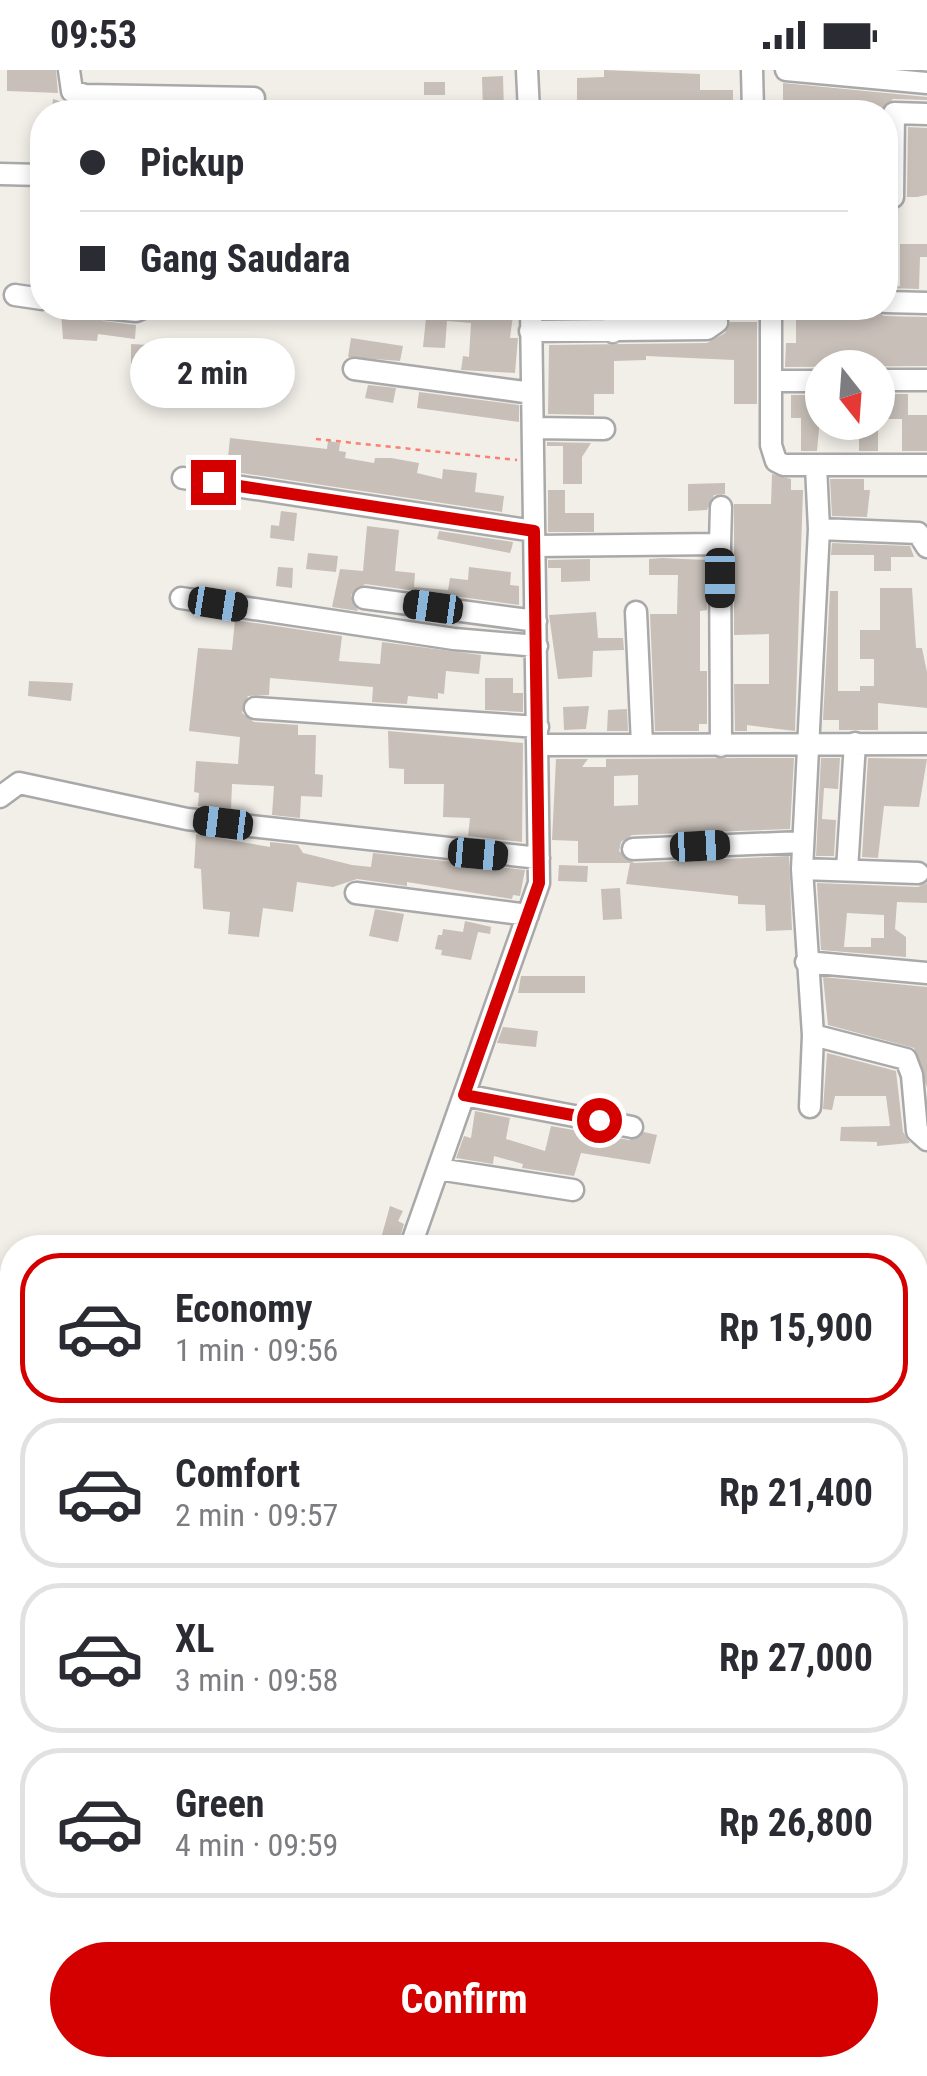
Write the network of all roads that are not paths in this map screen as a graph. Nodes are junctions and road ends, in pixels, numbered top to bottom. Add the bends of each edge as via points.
1 (69, 70) edge
2 (527, 70) edge
3 (752, 70) edge
4 (786, 70) edge
5 (927, 83) edge
6 (254, 98) dead end
7 (105, 100) edge
8 (211, 100) edge
9 (528, 100) edge
10 (753, 100) edge
11 (898, 113) edge
12 (927, 114) edge
13 (0, 174) edge
14 (30, 175) edge
15 (15, 296) dead end
16 (30, 298) edge
17 (898, 302) edge
18 (927, 303) edge
19 (530, 320) edge
20 (614, 320) edge
21 (716, 320) edge
22 (772, 320) edge
23 (530, 331) junction
24 (613, 332) junction
25 (354, 369) dead end
26 (805, 380) edge
27 (895, 380) edge
28 (927, 380) edge
29 (772, 381) junction
30 (532, 393) junction
31 (533, 428) junction
32 (604, 429) dead end
33 (927, 465) edge
34 (816, 466) junction
35 (183, 478) dead end
36 (721, 506) dead end
37 (820, 529) junction
38 (535, 538) junction
39 (720, 544) junction
40 (927, 546) edge
41 (181, 598) dead end
42 (364, 598) dead end
43 (636, 612) dead end
44 (536, 621) junction
45 (537, 646) junction
46 (255, 708) dead end
47 (539, 736) junction
48 (805, 743) junction
49 (855, 743) junction
50 (642, 744) junction
51 (927, 744) edge
52 (722, 746) junction
53 (0, 797) edge
54 (802, 842) junction
55 (632, 849) dead end
56 (539, 858) junction
57 (802, 868) junction
58 (847, 870) junction
59 (918, 874) dead end
60 (356, 893) dead end
61 (528, 916) junction
62 (806, 962) junction
63 (927, 974) edge
64 (813, 1035) junction
65 (464, 1095) junction
66 (810, 1106) dead end
67 (632, 1127) dead end
68 (927, 1140) edge
69 (438, 1169) junction
70 (573, 1190) dead end
71 (415, 1235) edge

1 - 7 street via 69,87 77,94
2 - 9 street
3 - 10 street
4 - 5 street
6 - 8 street
11 - 12 street
13 - 14 street
15 - 16 street
17 - 18 street
19 - 23 street
20 - 24 street
21 - 24 street via 707,329
22 - 29 street
23 - 24 street
23 - 30 street
25 - 30 street
26 - 29 street
27 - 28 street
29 - 34 street via 773,454 784,465
30 - 31 street
31 - 32 street
31 - 38 street
33 - 34 street
34 - 37 street
35 - 38 street
36 - 39 street
37 - 40 street via 918,533
37 - 48 street
38 - 39 street
38 - 44 street
39 - 52 street
41 - 45 street
42 - 44 street
43 - 50 street
44 - 45 street
45 - 47 street
46 - 47 street
47 - 50 street
47 - 56 street
48 - 49 street
48 - 52 street
48 - 54 street
49 - 51 street
49 - 58 street
50 - 52 street
53 - 56 street via 19,784 187,819
54 - 55 street
54 - 57 street
56 - 61 street
57 - 58 street
57 - 62 street
58 - 59 street
60 - 61 street
61 - 65 street
62 - 63 street
62 - 64 street
64 - 66 street
64 - 68 street via 906,1059 917,1130
65 - 67 street
65 - 69 street
69 - 70 street
69 - 71 street

